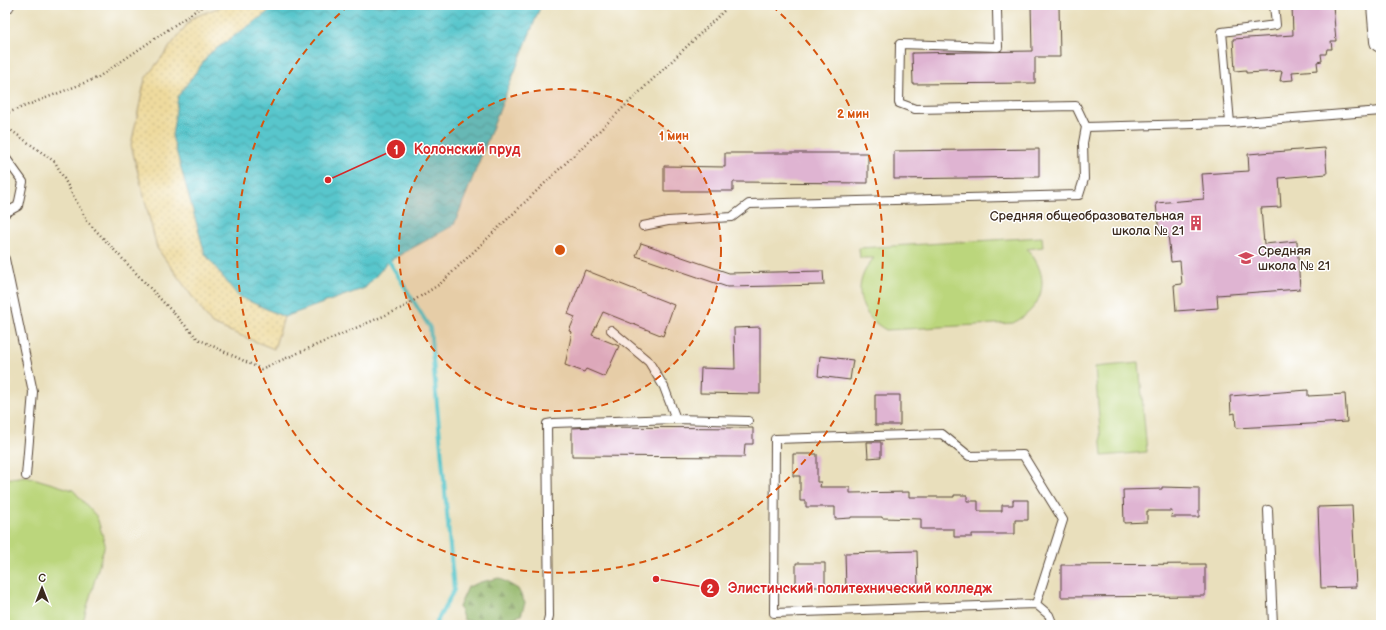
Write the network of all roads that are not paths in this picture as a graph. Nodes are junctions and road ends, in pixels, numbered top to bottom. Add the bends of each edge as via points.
1 (1274, 5) edge
2 (1378, 5) edge
3 (997, 11) dead end
4 (1381, 41) edge
5 (1381, 112) edge
6 (1230, 123) junction
7 (1086, 128) junction
8 (5, 157) edge
9 (5, 213) edge
10 (643, 226) dead end
11 (5, 260) edge
12 (611, 330) dead end
13 (676, 419) junction
14 (748, 421) dead end
15 (26, 476) dead end
16 (1268, 510) dead end
17 (1036, 604) junction
18 (547, 625) edge
19 (1053, 625) edge
20 (1273, 625) edge

1 - 6 lane via 1276,24 1222,32
2 - 4 street
3 - 7 lane via 998,47 900,44 899,103 915,109 1076,106
5 - 6 lane
6 - 7 lane
7 - 10 lane via 1083,143 1084,179 1078,195 749,204 732,217 668,221
8 - 9 lane via 23,182 18,206
11 - 15 lane via 33,392
12 - 13 lane via 649,362 664,387
13 - 14 lane
13 - 18 lane via 547,424
16 - 20 lane
17 - 17 lane via 774,613 775,439 942,434 969,456 1023,455 1062,520
17 - 19 lane via 1049,615

